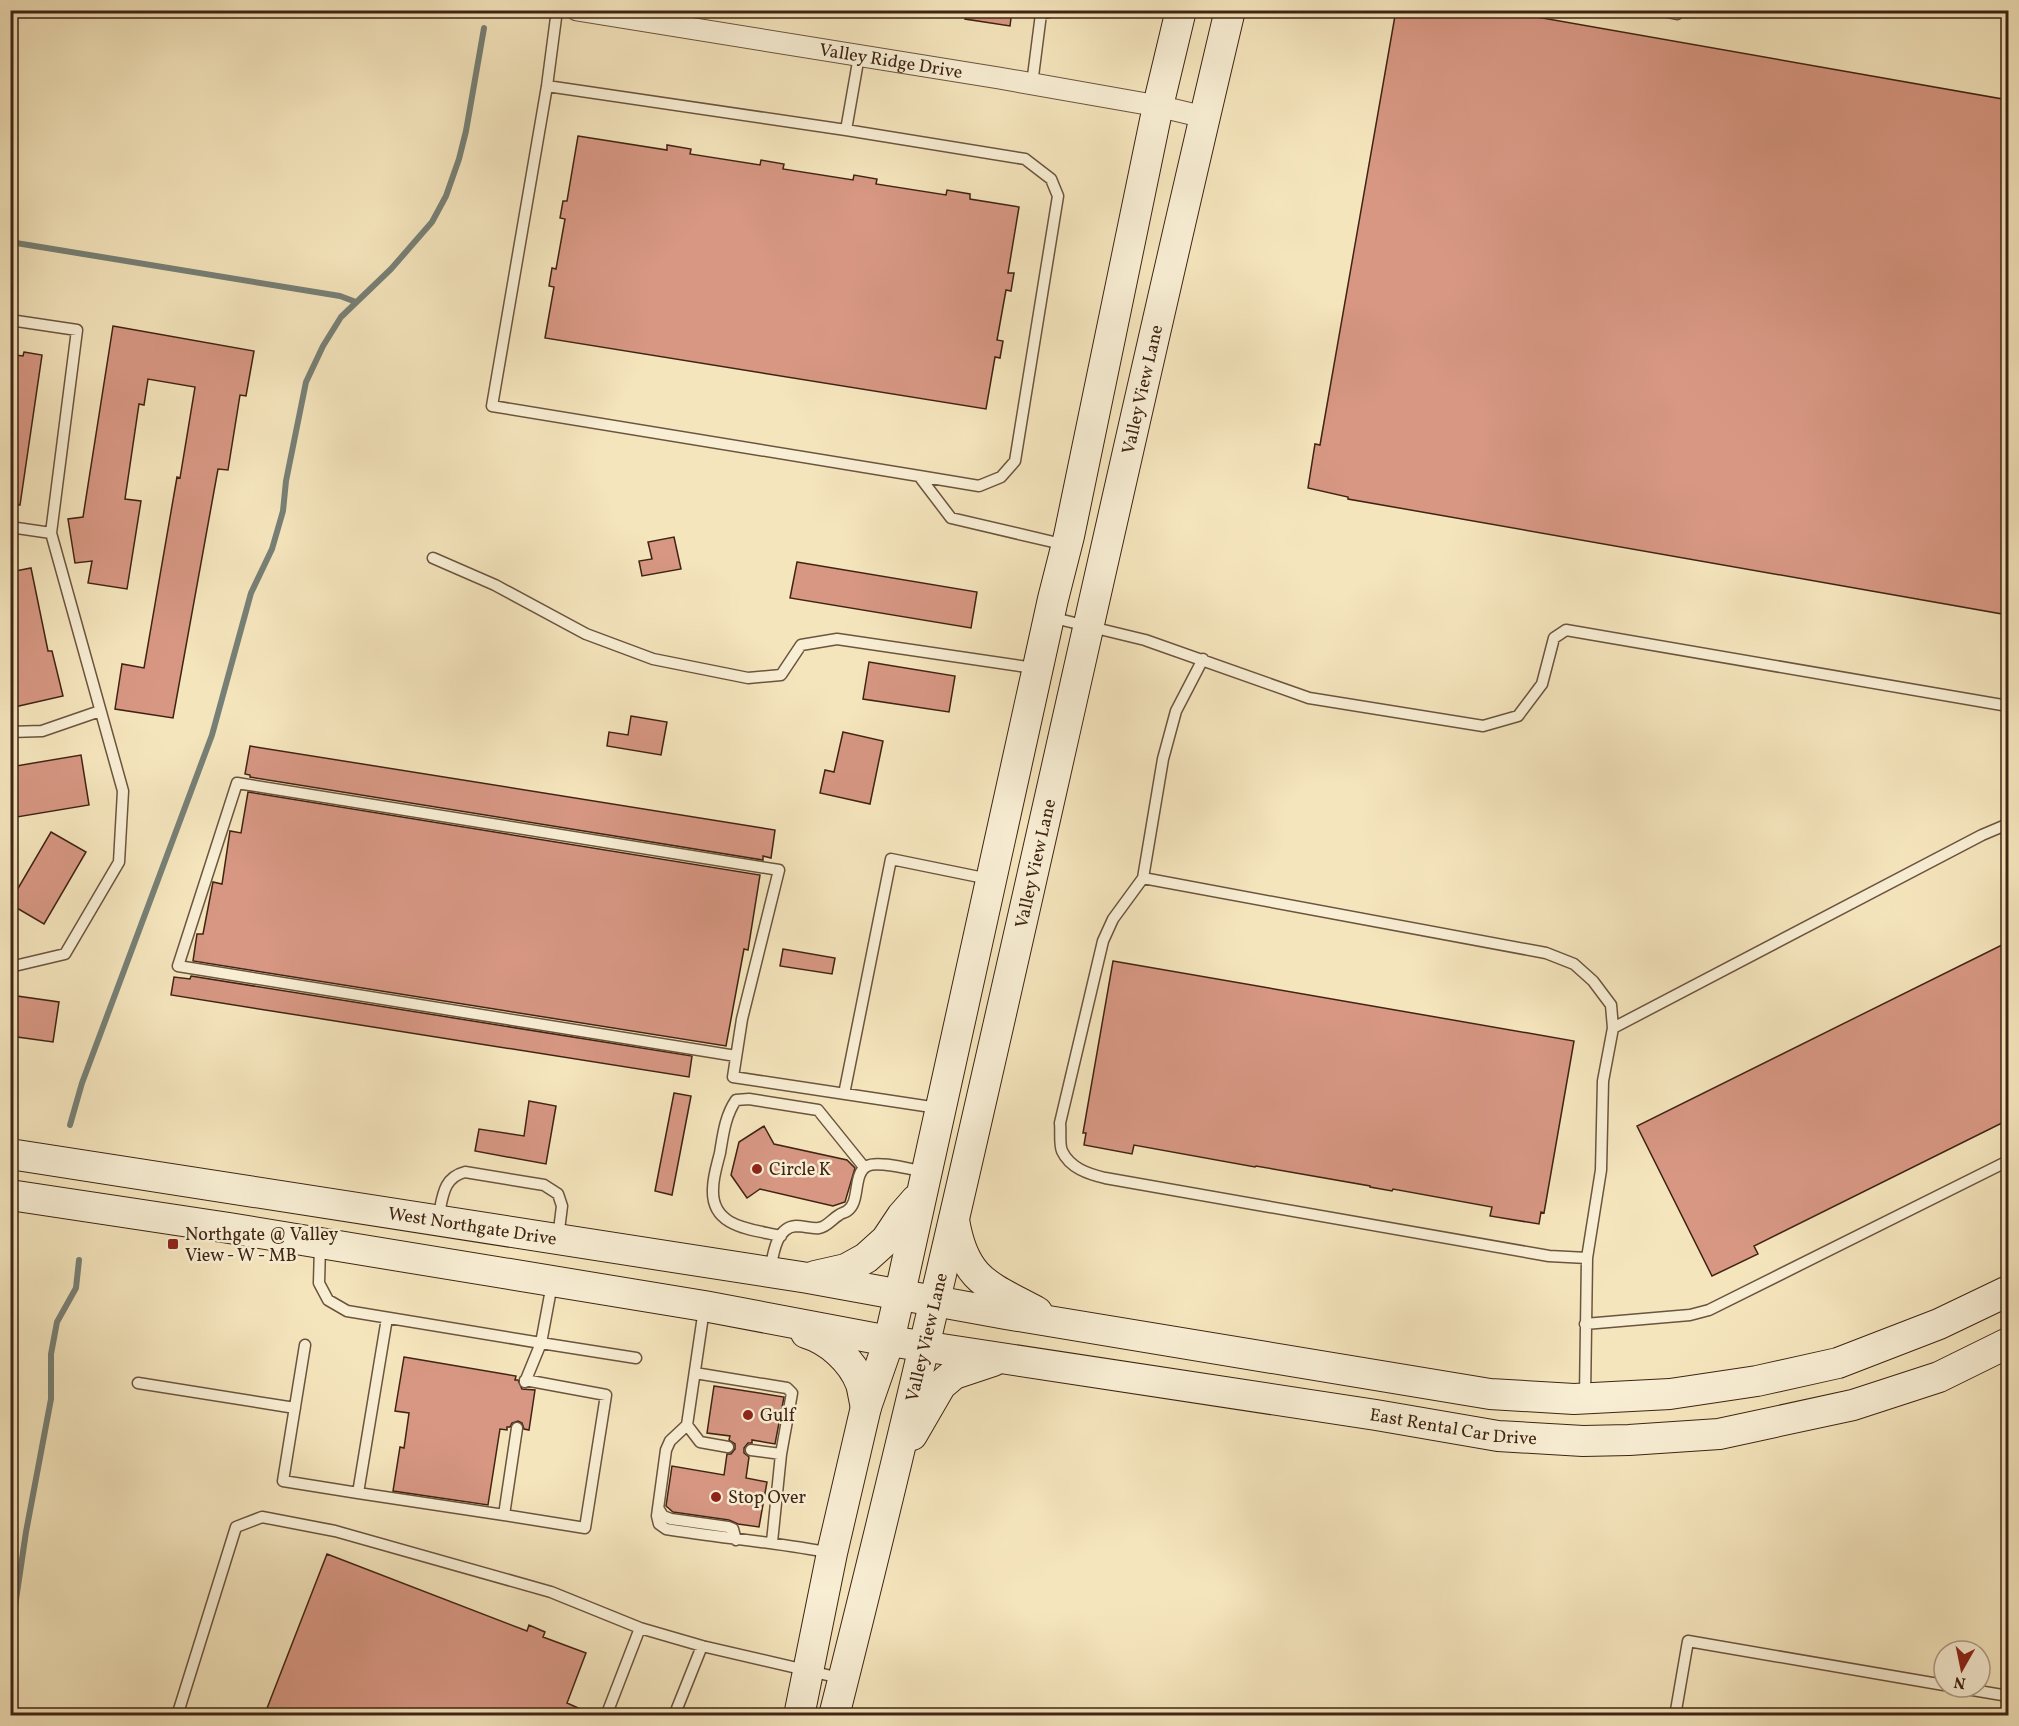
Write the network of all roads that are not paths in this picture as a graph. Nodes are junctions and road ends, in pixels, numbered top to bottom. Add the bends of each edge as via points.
1 (557, 10) edge
2 (577, 10) edge
3 (1056, 10) edge
4 (1180, 10) edge
5 (1230, 10) edge
6 (1658, 10) edge
7 (1677, 10) edge
8 (1039, 12) edge
9 (859, 56) junction
10 (1032, 84) junction
11 (547, 86) junction
12 (1158, 106) junction
13 (1204, 117) junction
14 (846, 130) junction
15 (10, 320) edge
16 (919, 476) junction
17 (10, 527) edge
18 (51, 533) junction
19 (1066, 545) junction
20 (433, 558) dead end
21 (1049, 617) junction
22 (1090, 626) junction
23 (1203, 659) junction
24 (1038, 668) junction
25 (2008, 706) edge
26 (100, 711) junction
27 (10, 732) edge
28 (2008, 824) edge
29 (1143, 878) junction
30 (991, 879) junction
31 (10, 967) edge
32 (1612, 1028) junction
33 (736, 1056) junction
34 (844, 1094) junction
35 (941, 1108) junction
36 (10, 1154) edge
37 (2008, 1161) edge
38 (864, 1167) junction
39 (924, 1183) junction
40 (10, 1195) edge
41 (327, 1202) junction
42 (953, 1216) junction
43 (438, 1220) junction
44 (781, 1236) junction
45 (558, 1239) junction
46 (320, 1242) junction
47 (1587, 1258) junction
48 (770, 1272) junction
49 (808, 1278) junction
50 (552, 1281) junction
51 (2008, 1291) edge
52 (900, 1295) junction
53 (935, 1300) junction
54 (704, 1306) junction
55 (734, 1311) junction
56 (387, 1318) junction
57 (1058, 1323) junction
58 (1586, 1324) junction
59 (889, 1341) junction
60 (541, 1343) junction
61 (2008, 1343) edge
62 (305, 1345) dead end
63 (923, 1347) junction
64 (636, 1358) dead end
65 (1003, 1359) junction
66 (695, 1373) junction
67 (138, 1383) dead end
68 (1585, 1399) junction
69 (866, 1407) junction
70 (295, 1408) junction
71 (687, 1425) junction
72 (517, 1428) dead end
73 (1583, 1441) junction
74 (724, 1442) dead end
75 (756, 1448) dead end
76 (781, 1454) junction
77 (894, 1470) junction
78 (358, 1493) junction
79 (504, 1515) junction
80 (772, 1542) junction
81 (832, 1553) junction
82 (640, 1628) junction
83 (702, 1646) junction
84 (810, 1672) junction
85 (843, 1678) junction
86 (1932, 1683) edge
87 (1992, 1693) edge
88 (2008, 1696) edge
89 (177, 1716) edge
90 (606, 1716) edge
91 (674, 1716) edge
92 (799, 1716) edge
93 (834, 1716) edge
94 (1675, 1716) edge

1 - 11 lane
2 - 9 street, Valley Ridge Drive
3 - 8 lane
4 - 12 main road, Valley View Lane
5 - 13 main road, Valley View Lane
6 - 7 lane via 1677,14
8 - 10 lane
9 - 10 street, Valley Ridge Drive
9 - 14 lane
10 - 12 street, Valley Ridge Drive
11 - 14 lane
11 - 16 lane via 492,406
12 - 13 street, Valley Ridge Drive
12 - 19 main road, Valley View Lane
13 - 22 main road, Valley View Lane
14 - 16 lane via 1024,159 1051,179 1058,196 1015,460 1001,477 979,486
15 - 18 lane via 76,330
16 - 19 lane via 951,518
17 - 18 lane
18 - 26 lane
19 - 21 main road, Valley View Lane
20 - 24 lane via 495,585 586,634 652,659 748,678 781,675 801,645 837,639
21 - 22 lane
21 - 24 main road, Valley View Lane
22 - 23 lane
22 - 42 main road, Valley View Lane
23 - 25 lane via 1309,698 1483,726 1518,716 1542,684 1554,638 1566,630
23 - 29 lane via 1170,730
24 - 30 main road, Valley View Lane
26 - 27 lane via 42,731
26 - 31 lane via 123,792 119,862 65,954
28 - 32 lane
29 - 32 lane via 1546,953 1574,964 1593,981 1611,1005
29 - 47 lane via 1113,919 1103,941 1060,1123 1062,1150 1073,1165 1105,1178 1549,1256
30 - 34 lane via 891,859
30 - 35 main road, Valley View Lane
32 - 47 lane via 1603,1081 1601,1170
33 - 33 lane via 779,870 237,783 178,966
33 - 34 lane via 733,1077
34 - 35 lane
35 - 39 main road, Valley View Lane
36 - 41 main road, West Northgate Drive
37 - 58 lane via 1709,1310 1690,1316
38 - 39 lane via 874,1163
38 - 44 lane via 848,1211 825,1226 795,1226
38 - 44 lane via 818,1110 736,1100 728,1113 713,1202 722,1217 735,1225
39 - 49 main road via 886,1240 866,1258 846,1269
39 - 52 main road, Valley View Lane
40 - 46 main road
41 - 43 main road, West Northgate Drive
41 - 46 main road
42 - 53 main road, Valley View Lane
42 - 57 main road via 963,1256 980,1279
43 - 45 main road, West Northgate Drive
43 - 45 lane via 446,1185 455,1175 465,1172 544,1185 558,1194 562,1206
44 - 48 lane
45 - 48 main road, West Northgate Drive
46 - 50 main road
46 - 56 lane via 319,1283 328,1300 347,1311
47 - 58 lane
48 - 49 main road, West Northgate Drive
49 - 52 main road, West Northgate Drive
50 - 54 main road
50 - 60 lane
51 - 68 main road, East Rental Car Drive via 1939,1324 1838,1363 1757,1381 1670,1394
52 - 53 main road, West Northgate Drive
52 - 59 main road, Valley View Lane
53 - 57 main road, East Rental Car Drive
53 - 63 main road, Valley View Lane
54 - 55 main road
54 - 66 lane
55 - 59 main road
55 - 69 main road via 817,1336 851,1365 861,1383
56 - 60 lane
56 - 78 lane
57 - 68 main road, East Rental Car Drive via 1490,1394
58 - 68 lane
59 - 63 main road, East Rental Car Drive
59 - 69 main road, Valley View Lane
60 - 64 lane
60 - 79 lane via 525,1381 606,1395 585,1528
61 - 73 main road, East Rental Car Drive via 1939,1377 1853,1405 1719,1434
62 - 70 lane
63 - 65 main road, East Rental Car Drive
63 - 77 main road, Valley View Lane
65 - 73 main road, East Rental Car Drive via 1498,1436
65 - 77 main road via 954,1374 941,1385
66 - 71 lane
66 - 76 lane via 767,1389 787,1388 792,1393
67 - 70 lane
68 - 73 main road
69 - 81 main road, Valley View Lane
70 - 78 lane via 283,1481
71 - 74 lane via 700,1442
71 - 80 lane via 666,1450 659,1524 666,1529
72 - 79 lane
75 - 76 lane
76 - 80 lane
77 - 85 main road, Valley View Lane
78 - 79 lane
80 - 81 lane
81 - 84 main road, Valley View Lane
82 - 83 lane
82 - 89 lane via 551,1592 335,1531 262,1517 236,1527
82 - 90 lane
83 - 84 lane
83 - 91 lane
84 - 85 lane
84 - 92 main road, Valley View Lane
85 - 93 main road, Valley View Lane
86 - 94 lane via 1688,1641
87 - 88 lane

